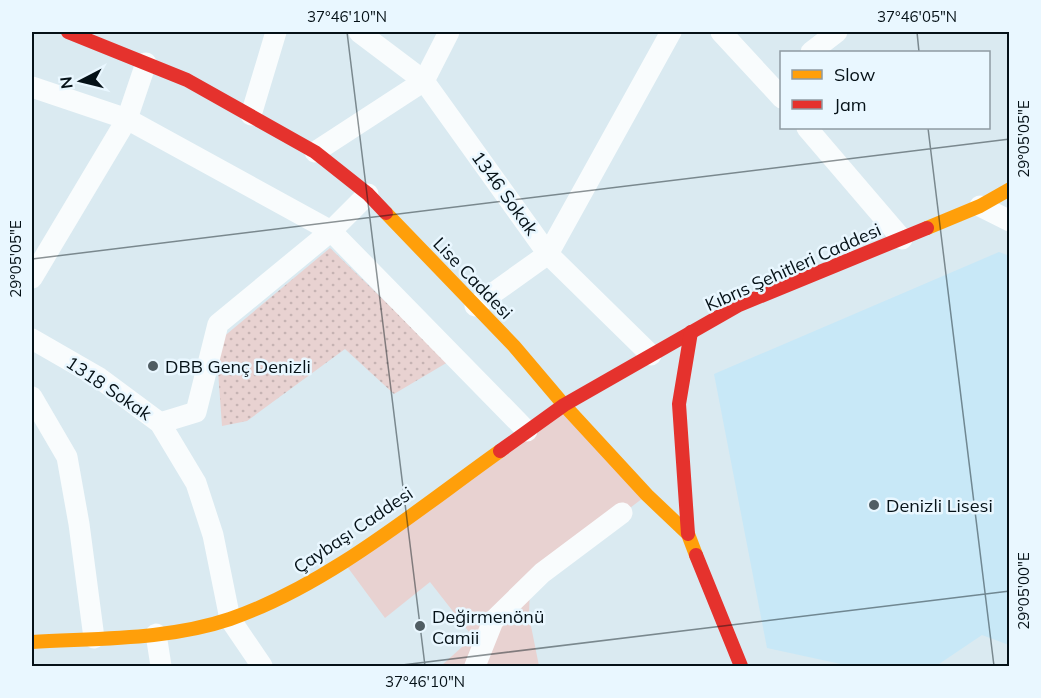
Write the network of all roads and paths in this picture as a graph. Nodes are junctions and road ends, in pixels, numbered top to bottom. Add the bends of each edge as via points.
1 (68, 32) edge
2 (276, 32) edge
3 (359, 32) edge
4 (449, 32) edge
5 (671, 32) edge
6 (721, 32) edge
7 (837, 32) edge
8 (813, 51) edge
9 (146, 63) junction
10 (424, 81) junction
11 (32, 87) edge
12 (778, 87) edge
13 (251, 115) junction
14 (127, 119) junction
15 (808, 129) edge
16 (315, 152) junction
17 (1010, 189) edge
18 (368, 194) junction
19 (980, 206) junction
20 (1010, 221) edge
21 (331, 231) junction
22 (902, 239) junction
23 (548, 254) junction
24 (32, 278) edge
25 (475, 306) junction
26 (691, 332) junction
27 (32, 339) edge
28 (651, 355) junction
29 (32, 397) edge
30 (564, 405) junction
31 (160, 423) junction
32 (527, 430) junction
33 (622, 513) dead end
34 (688, 534) junction
35 (230, 619) junction
36 (156, 634) junction
37 (94, 638) junction
38 (32, 642) edge
39 (161, 666) edge
40 (262, 666) edge
41 (475, 666) edge
42 (741, 666) edge

1 - 9 main road, Lise Caddesi
2 - 13 street
3 - 10 street, 1346 Sokak
4 - 10 street
5 - 23 street
6 - 12 street
7 - 8 street
9 - 13 main road, Lise Caddesi
9 - 14 street
10 - 16 street
10 - 23 street, 1346 Sokak
11 - 14 street
13 - 16 main road, Lise Caddesi
14 - 21 street
14 - 24 street
15 - 22 street
16 - 18 main road, Lise Caddesi
17 - 19 main road, Kıbrıs Şehitleri Caddesi
18 - 21 street
18 - 25 main road, Lise Caddesi
19 - 20 street
19 - 22 main road, Kıbrıs Şehitleri Caddesi
21 - 31 street via 218,324 196,412
21 - 32 street
22 - 26 main road, Kıbrıs Şehitleri Caddesi via 739,305
23 - 25 street
23 - 28 street, 1346 Sokak
25 - 30 main road, Lise Caddesi
26 - 28 main road, Kıbrıs Şehitleri Caddesi
26 - 34 main road via 679,404
27 - 31 street, 1318 Sokak via 98,377
28 - 30 main road, Kıbrıs Şehitleri Caddesi
29 - 37 street via 67,457
30 - 32 main road, Çaybaşı Caddesi
30 - 34 main road, Lise Caddesi
31 - 35 street, 1318 Sokak via 196,483 213,534
32 - 35 main road, Çaybaşı Caddesi via 307,585
33 - 41 street via 542,573 493,621
34 - 42 main road, Lise Caddesi
35 - 36 main road, Çaybaşı Caddesi
35 - 40 street
36 - 37 main road, Çaybaşı Caddesi
36 - 39 street
37 - 38 main road, Çaybaşı Caddesi

